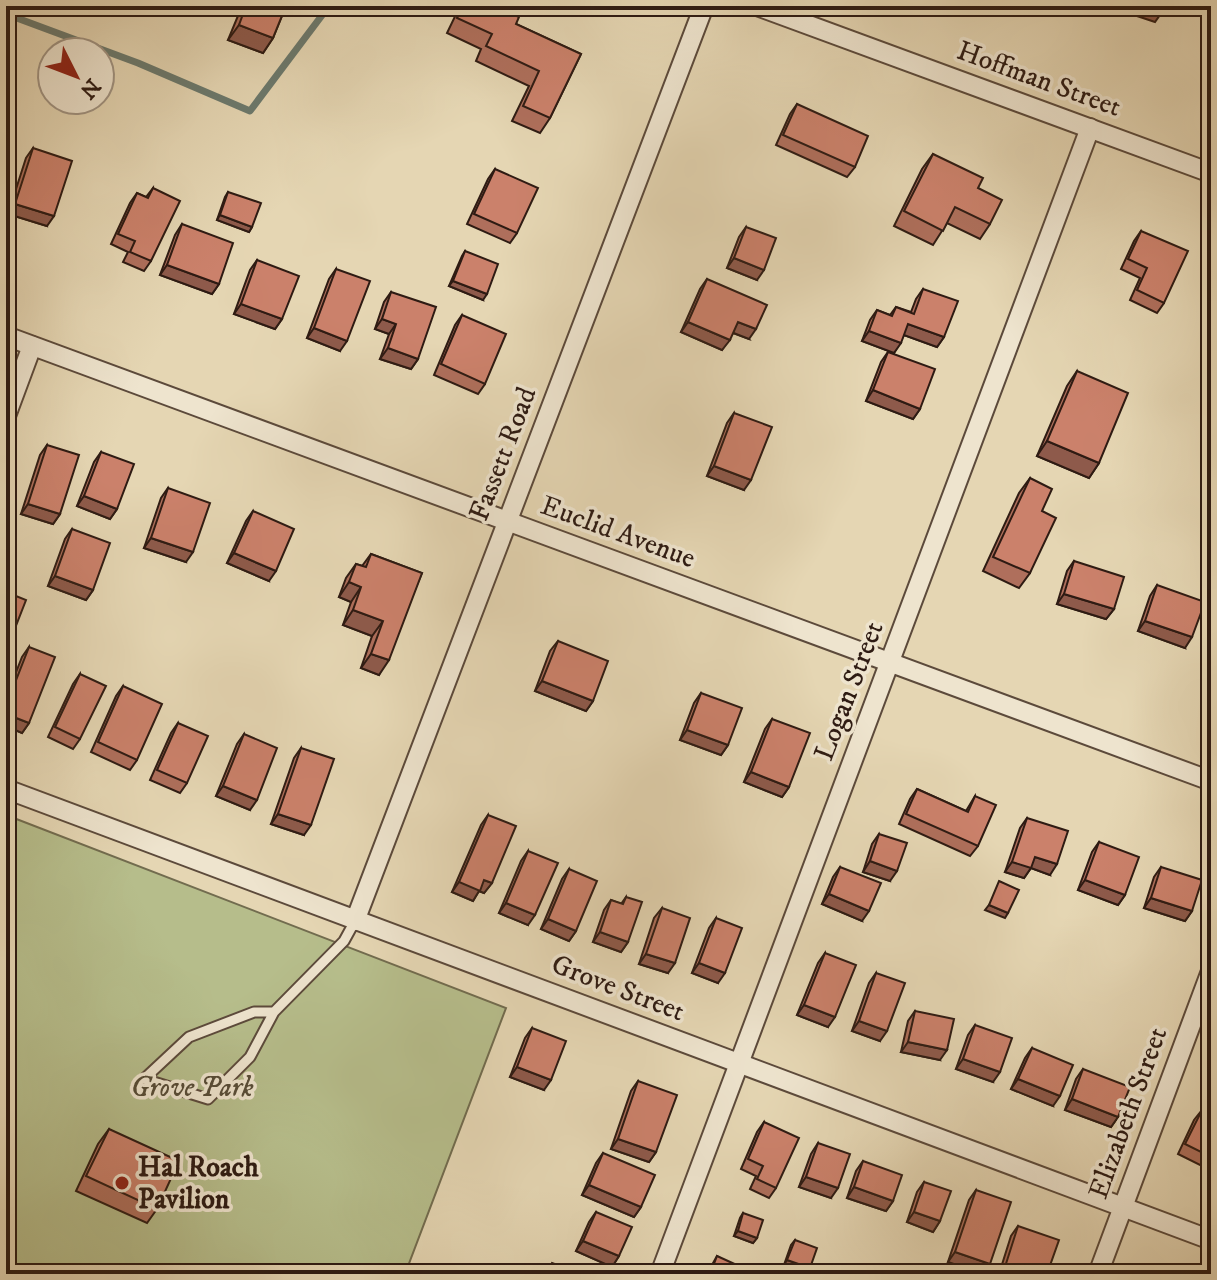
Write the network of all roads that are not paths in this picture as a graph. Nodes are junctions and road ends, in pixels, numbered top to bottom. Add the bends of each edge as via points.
1 (704, 6) edge
2 (757, 6) edge
3 (1090, 128) junction
4 (1211, 173) edge
5 (6, 336) edge
6 (32, 346) junction
7 (6, 416) edge
8 (508, 521) junction
9 (890, 663) junction
10 (1211, 781) edge
11 (6, 789) edge
12 (355, 921) junction
13 (1211, 971) edge
14 (274, 1012) junction
15 (738, 1063) junction
16 (1123, 1207) junction
17 (1211, 1240) edge
18 (660, 1274) edge
19 (1098, 1274) edge

1 - 8 street, Fassett Road
2 - 3 street, Hoffman Street
3 - 4 street, Hoffman Street
3 - 9 street, Logan Street
5 - 6 street, Euclid Avenue
6 - 7 street
6 - 8 street, Euclid Avenue
8 - 9 street, Euclid Avenue
8 - 12 street, Fassett Road
9 - 10 street, Euclid Avenue
9 - 15 street, Logan Street
11 - 12 street, Grove Street
12 - 14 lane via 344,941
12 - 15 street, Grove Street
13 - 16 street, Elizabeth Street
14 - 14 lane via 250,1057 208,1099 144,1079 189,1037 254,1012
15 - 16 street, Grove Street
15 - 18 street, Logan Street
16 - 17 street, Grove Street
16 - 19 street, Elizabeth Street

